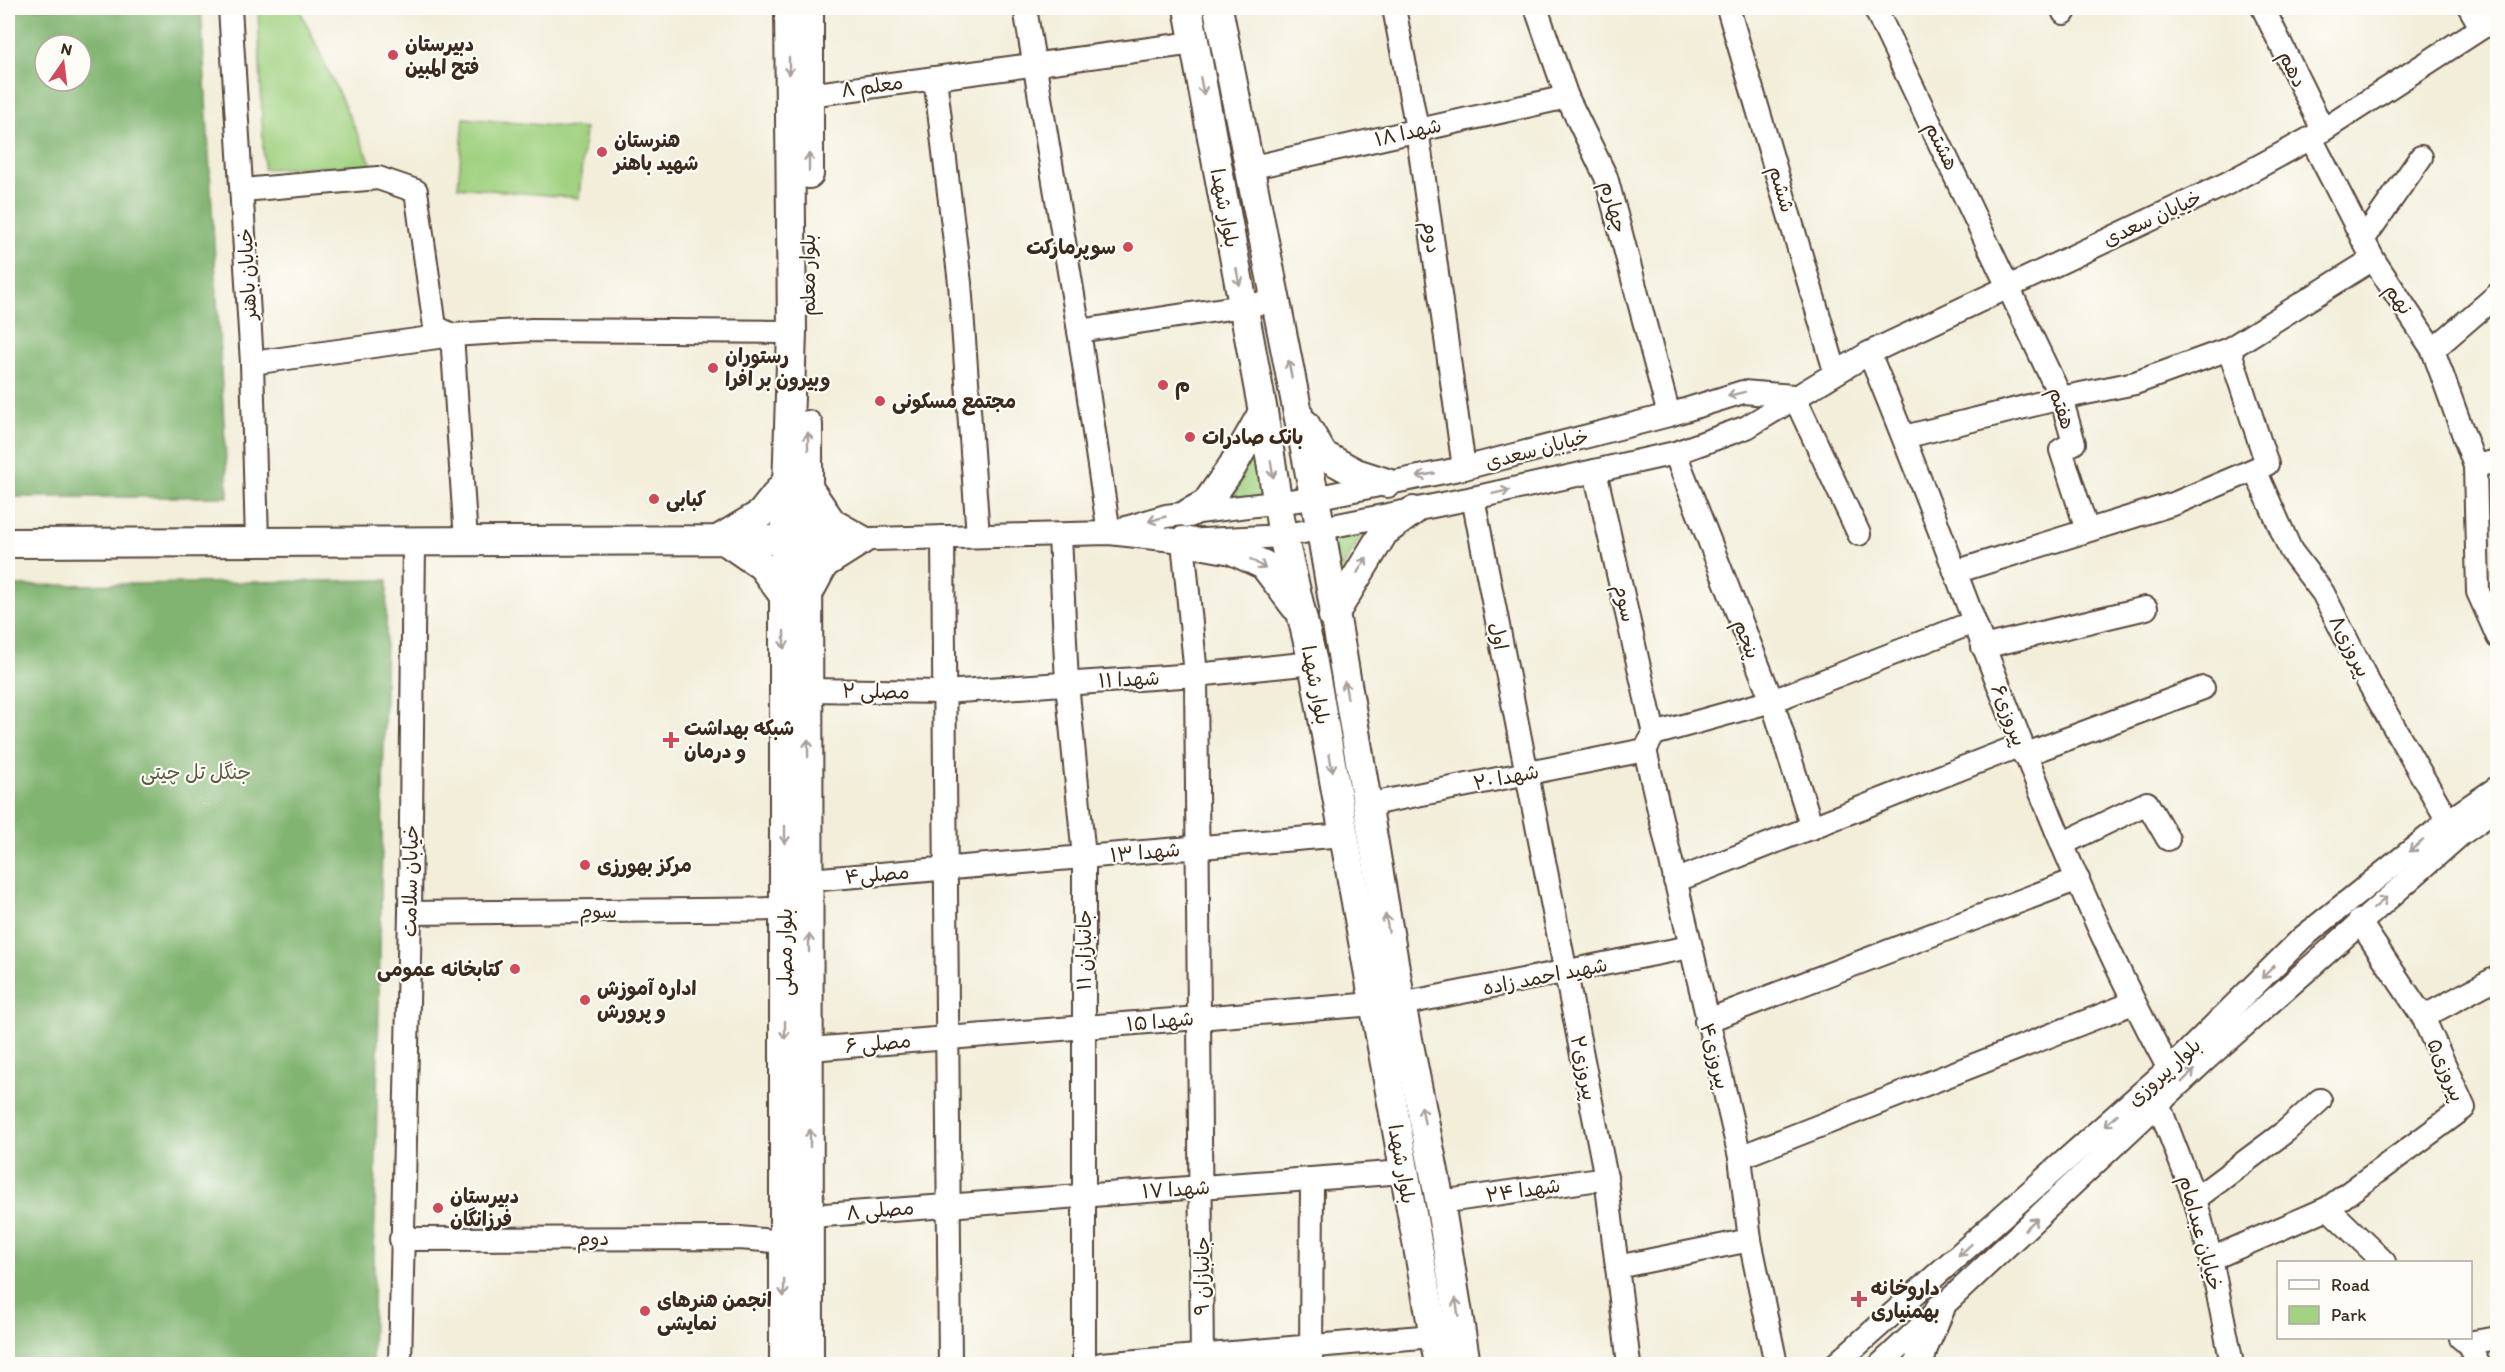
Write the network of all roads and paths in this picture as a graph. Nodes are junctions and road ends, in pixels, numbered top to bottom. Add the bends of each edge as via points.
1 (230, 8) edge
2 (789, 8) edge
3 (809, 8) edge
4 (1025, 8) edge
5 (1188, 8) edge
6 (1218, 8) edge
7 (1394, 8) edge
8 (1536, 8) edge
9 (1728, 8) edge
10 (1875, 8) edge
11 (2263, 8) edge
12 (2483, 17) edge
13 (1194, 43) junction
14 (1034, 64) junction
15 (934, 78) junction
16 (809, 94) junction
17 (1567, 97) junction
18 (1417, 129) junction
19 (2317, 134) junction
20 (2421, 158) dead end
21 (1249, 168) junction
22 (243, 190) junction
23 (2368, 250) junction
24 (2008, 285) junction
25 (2498, 294) edge
26 (1276, 301) junction
27 (1244, 308) junction
28 (1079, 331) junction
29 (792, 332) junction
30 (452, 335) junction
31 (2229, 349) junction
32 (2433, 350) junction
33 (1869, 352) junction
34 (252, 363) junction
35 (1835, 371) junction
36 (1794, 396) junction
37 (2061, 398) junction
38 (1263, 412) junction
39 (1298, 412) junction
40 (1669, 415) junction
41 (1904, 437) junction
42 (1675, 453) junction
43 (2498, 461) edge
44 (2475, 466) junction
45 (1464, 468) junction
46 (2254, 470) junction
47 (1595, 471) junction
48 (797, 483) junction
49 (1387, 483) junction
50 (1314, 498) junction
51 (1473, 498) junction
52 (1277, 504) junction
53 (1413, 511) junction
54 (1189, 513) junction
55 (1321, 530) junction
56 (2087, 530) junction
57 (1109, 533) junction
58 (1859, 534) dead end
59 (978, 536) junction
60 (1060, 536) junction
61 (1283, 536) junction
62 (943, 537) junction
63 (721, 538) junction
64 (466, 540) junction
65 (862, 540) junction
66 (257, 541) junction
67 (796, 541) junction
68 (414, 542) junction
69 (1183, 542) junction
70 (8, 543) edge
71 (1955, 572) junction
72 (796, 596) junction
73 (2146, 608) dead end
74 (1302, 616) junction
75 (1333, 616) junction
76 (1974, 622) junction
77 (2498, 637) edge
78 (1983, 647) junction
79 (1313, 663) junction
80 (1196, 675) junction
81 (1066, 683) junction
82 (2203, 687) dead end
83 (808, 690) junction
84 (944, 692) junction
85 (1772, 701) junction
86 (1650, 742) junction
87 (2022, 750) junction
88 (1525, 774) junction
89 (2498, 787) edge
90 (1366, 805) junction
91 (2498, 808) edge
92 (2448, 821) junction
93 (1812, 828) junction
94 (1344, 835) junction
95 (2168, 839) dead end
96 (2062, 844) junction
97 (1198, 847) junction
98 (1084, 857) junction
99 (945, 868) junction
100 (2078, 879) junction
101 (809, 880) junction
102 (1675, 881) junction
103 (785, 909) junction
104 (410, 913) junction
105 (2359, 921) junction
106 (2302, 938) junction
107 (1690, 947) junction
108 (2319, 957) junction
109 (1564, 972) junction
110 (2498, 977) edge
111 (2133, 1003) junction
112 (1387, 1004) junction
113 (2423, 1017) junction
114 (1199, 1018) junction
115 (1706, 1021) junction
116 (1084, 1027) junction
117 (947, 1037) junction
118 (810, 1049) junction
119 (2169, 1069) junction
120 (2320, 1100) dead end
121 (2159, 1106) junction
122 (1740, 1157) junction
123 (798, 1170) junction
124 (1404, 1172) junction
125 (1606, 1178) junction
126 (1312, 1179) junction
127 (1202, 1187) junction
128 (1084, 1196) junction
129 (2195, 1199) junction
130 (1440, 1202) junction
131 (948, 1204) junction
132 (2328, 1208) junction
133 (810, 1216) junction
134 (401, 1239) junction
135 (1750, 1240) junction
136 (785, 1242) junction
137 (2211, 1259) junction
138 (2382, 1261) edge
139 (1617, 1267) junction
140 (1940, 1310) junction
141 (1433, 1335) junction
142 (2498, 1338) edge
143 (2464, 1340) edge
144 (1310, 1355) edge
145 (1202, 1360) edge
146 (400, 1365) edge
147 (784, 1365) edge
148 (809, 1365) edge
149 (950, 1365) edge
150 (1084, 1365) edge
151 (1101, 1365) edge
152 (1439, 1365) edge
153 (1466, 1365) edge
154 (1629, 1365) edge
155 (1776, 1365) edge
156 (1836, 1365) edge
157 (1881, 1365) edge
158 (1920, 1365) edge
159 (2232, 1365) edge
160 (2479, 1365) edge

1 - 22 street, خیابان باهنر
2 -> 29 main road, بلوار معلم
3 - 16 main road, بلوار معلم
4 - 14 street
5 - 13 main road, بلوار شهدا
6 - 21 main road, بلوار شهدا
7 - 18 street, دوم
8 - 17 street, چهارم
9 - 35 street, ششم
10 - 24 street, هشتم
11 - 19 street, دهم
12 - 19 street, خیابان سعدی
13 - 14 street, معلم ۸
13 -> 27 main road, بلوار شهدا
14 - 15 street, معلم ۸
14 - 28 street
15 - 16 street, معلم ۸
15 - 59 street via 958,260
48 -> 16 main road, بلوار معلم
17 - 18 street, شهدا ۱۸
17 - 40 street, چهارم via 1606,177
18 - 21 street, شهدا ۱۸
18 - 45 street, دوم
19 - 23 street, نهم
19 - 24 street, خیابان سعدی via 2228,183
20 - 23 street
21 - 26 main road, بلوار شهدا
22 - 30 street via 378,178 416,191 435,327
22 - 34 street, خیابان باهنر
23 - 31 street
23 - 32 street, نهم
24 - 33 street, خیابان سعدی
24 - 37 street, هفتم
25 - 32 street
26 - 27 street
39 -> 26 main road, بلوار شهدا
27 - 28 street
27 - 38 main road, بلوار شهدا
28 - 57 street
29 - 30 street via 532,330
29 - 48 main road, بلوار معلم
30 - 34 street
30 - 64 street
31 - 37 street via 2135,383
31 - 46 street via 2267,464
32 - 44 street, نهم
33 - 35 street, خیابان سعدی
33 - 41 street, پیروزی۶
34 - 66 street, خیابان باهنر
35 - 36 street, خیابان سعدی
36 -> 40 street, خیابان سعدی via 1743,392
36 - 42 street, خیابان سعدی via 1747,427
36 - 58 street
37 - 41 street
37 - 56 street, هفتم via 2074,443 2061,450
38 -> 52 main road, بلوار شهدا
38 - 54 main road via 1206,504
39 - 49 main road via 1323,455 1356,473
39 - 50 main road, بلوار شهدا
40 - 45 street, خیابان سعدی
41 - 71 street, پیروزی۶
42 - 47 street, خیابان سعدی
42 - 85 street, پنجم
43 - 44 street
44 - 77 street, نهم via 2478,592
45 -> 49 street, خیابان سعدی
46 - 56 street via 2176,503
46 - 92 street, پیروزی۸ via 2291,551 2324,593 2367,680
51 -> 47 street, خیابان سعدی
47 - 86 street, سوم
48 - 63 main road via 761,514
48 - 65 main road via 832,523
48 - 67 main road, بلوار معلم
49 - 50 street, خیابان سعدی
50 - 52 street, خیابان سعدی
50 - 55 main road, بلوار شهدا
51 - 53 street, خیابان سعدی
51 - 88 street, اول
52 - 54 street, خیابان سعدی
52 - 61 main road, بلوار شهدا
53 - 55 street, خیابان سعدی
75 -> 53 main road via 1384,532
54 -> 57 street, خیابان سعدی
55 - 61 street, خیابان سعدی
55 - 75 main road, بلوار شهدا
56 - 71 street
57 - 60 street
57 - 69 street, خیابان سعدی
59 - 60 street
59 - 62 street
60 - 81 street, جانبازان ۱۱
61 - 69 street, خیابان سعدی
61 - 74 main road, بلوار شهدا
62 - 65 street
62 - 84 street
63 - 64 main road
63 - 67 main road
63 - 72 main road
64 - 68 main road
65 - 67 street
65 - 72 main road via 824,564
66 - 68 main road
66 - 70 main road
67 - 72 main road, بلوار مصلی
68 - 104 street, خیابان سلامت
69 -> 74 main road via 1232,550 1264,565
69 - 80 street, جانبازان ۹
71 - 76 street, پیروزی۶
72 - 83 main road, بلوار مصلی
72 -> 103 main road, بلوار مصلی
73 - 78 street
74 - 79 main road, بلوار شهدا
90 -> 75 main road, بلوار شهدا
76 - 78 street, پیروزی۶
76 - 85 street, شهدا ۲۰
78 - 87 street, پیروزی۶
79 - 80 street, شهدا ۱۱
79 -> 94 main road, بلوار شهدا
80 - 81 street, شهدا ۱۱
80 - 97 street, جانبازان ۹
81 - 84 street, شهدا ۱۱
81 - 98 street, جانبازان ۱۱
82 - 87 street
83 - 84 street, مصلی ۲
101 -> 83 main road, بلوار مصلی
84 - 99 street
85 - 86 street, شهدا ۲۰
85 - 93 street, پنجم
86 - 88 street, شهدا ۲۰
86 - 102 street, پیروزی۴
87 - 93 street
87 - 96 street, پیروزی۶
88 - 90 street, شهدا ۲۰
88 - 109 street, پیروزی۲
89 - 92 street, بلوار پیروزی
112 -> 90 main road, بلوار شهدا
105 -> 91 street, بلوار پیروزی via 2460,835
92 -> 106 street, بلوار پیروزی
93 - 102 street
94 - 97 street, شهدا ۱۳
94 - 112 main road, بلوار شهدا
95 - 96 street via 2146,802
96 - 100 street, پیروزی۶
97 - 98 street, شهدا ۱۳
97 - 114 street, جانبازان ۹
98 - 99 street, شهدا ۱۳
98 - 116 street, جانبازان ۱۱
99 - 101 street, مصلی۴
99 - 117 street
100 - 111 street, پیروزی۶
100 - 115 street
118 -> 101 main road, بلوار مصلی
102 - 107 street, پیروزی۴
103 - 104 street, سوم
103 -> 123 main road, بلوار مصلی
104 - 134 street, خیابان سلامت
105 - 108 street, بلوار پیروزی
105 - 113 street, پیروزی۵
106 - 108 street
106 -> 119 street, بلوار پیروزی
107 - 109 street, شهید احمد زاده
107 - 115 street, پیروزی۴
121 -> 108 street, بلوار پیروزی
109 - 112 street, شهید احمد زاده
109 - 125 street, پیروزی۲
110 - 113 street
111 - 119 street, پیروزی۶
111 - 122 street
112 - 114 street, شهدا ۱۵
112 - 124 main road, بلوار شهدا
130 -> 112 main road, بلوار شهدا
113 - 132 street, پیروزی۵ via 2464,1108
114 - 116 street, شهدا ۱۵
114 - 127 street, جانبازان ۹
115 - 122 street, پیروزی۴
116 - 117 street, شهدا ۱۵
116 - 128 street, جانبازان ۱۱
117 - 118 street, مصلی ۶
117 - 131 street
123 -> 118 main road, بلوار مصلی
119 -> 156 street, بلوار پیروزی
120 - 129 street via 2286,1131
121 - 129 street, خیابان عبدامام
140 -> 121 street, بلوار پیروزی
122 - 135 street, پیروزی۴
123 - 133 main road, بلوار مصلی
123 - 136 main road, بلوار مصلی
124 - 126 street, شهدا ۱۷
124 - 141 main road, بلوار شهدا
125 - 130 street, شهدا ۲۴
125 - 139 street, پیروزی۲
126 - 127 street, شهدا ۱۷
126 - 144 street
127 - 128 street, شهدا ۱۷
127 - 145 street, جانبازان ۹
128 - 131 street, شهدا ۱۷
128 - 150 street, جانبازان ۱۱
129 - 137 street, خیابان عبدامام
153 -> 130 main road, بلوار شهدا
131 - 133 street, مصلی ۸
131 - 149 street
132 - 137 street
132 - 138 street
133 - 148 main road, بلوار مصلی
134 - 136 street, دوم via 740,1238
134 - 146 street, خیابان سلامت
135 - 139 street
135 - 155 street, پیروزی۴
136 -> 147 main road, بلوار مصلی
137 - 159 street, خیابان عبدامام
139 - 154 street, پیروزی۲
140 - 157 street, بلوار پیروزی
140 - 158 main road
141 - 144 street
141 - 152 main road, بلوار شهدا
142 - 143 street
143 - 160 street
144 - 145 street
145 - 151 street

